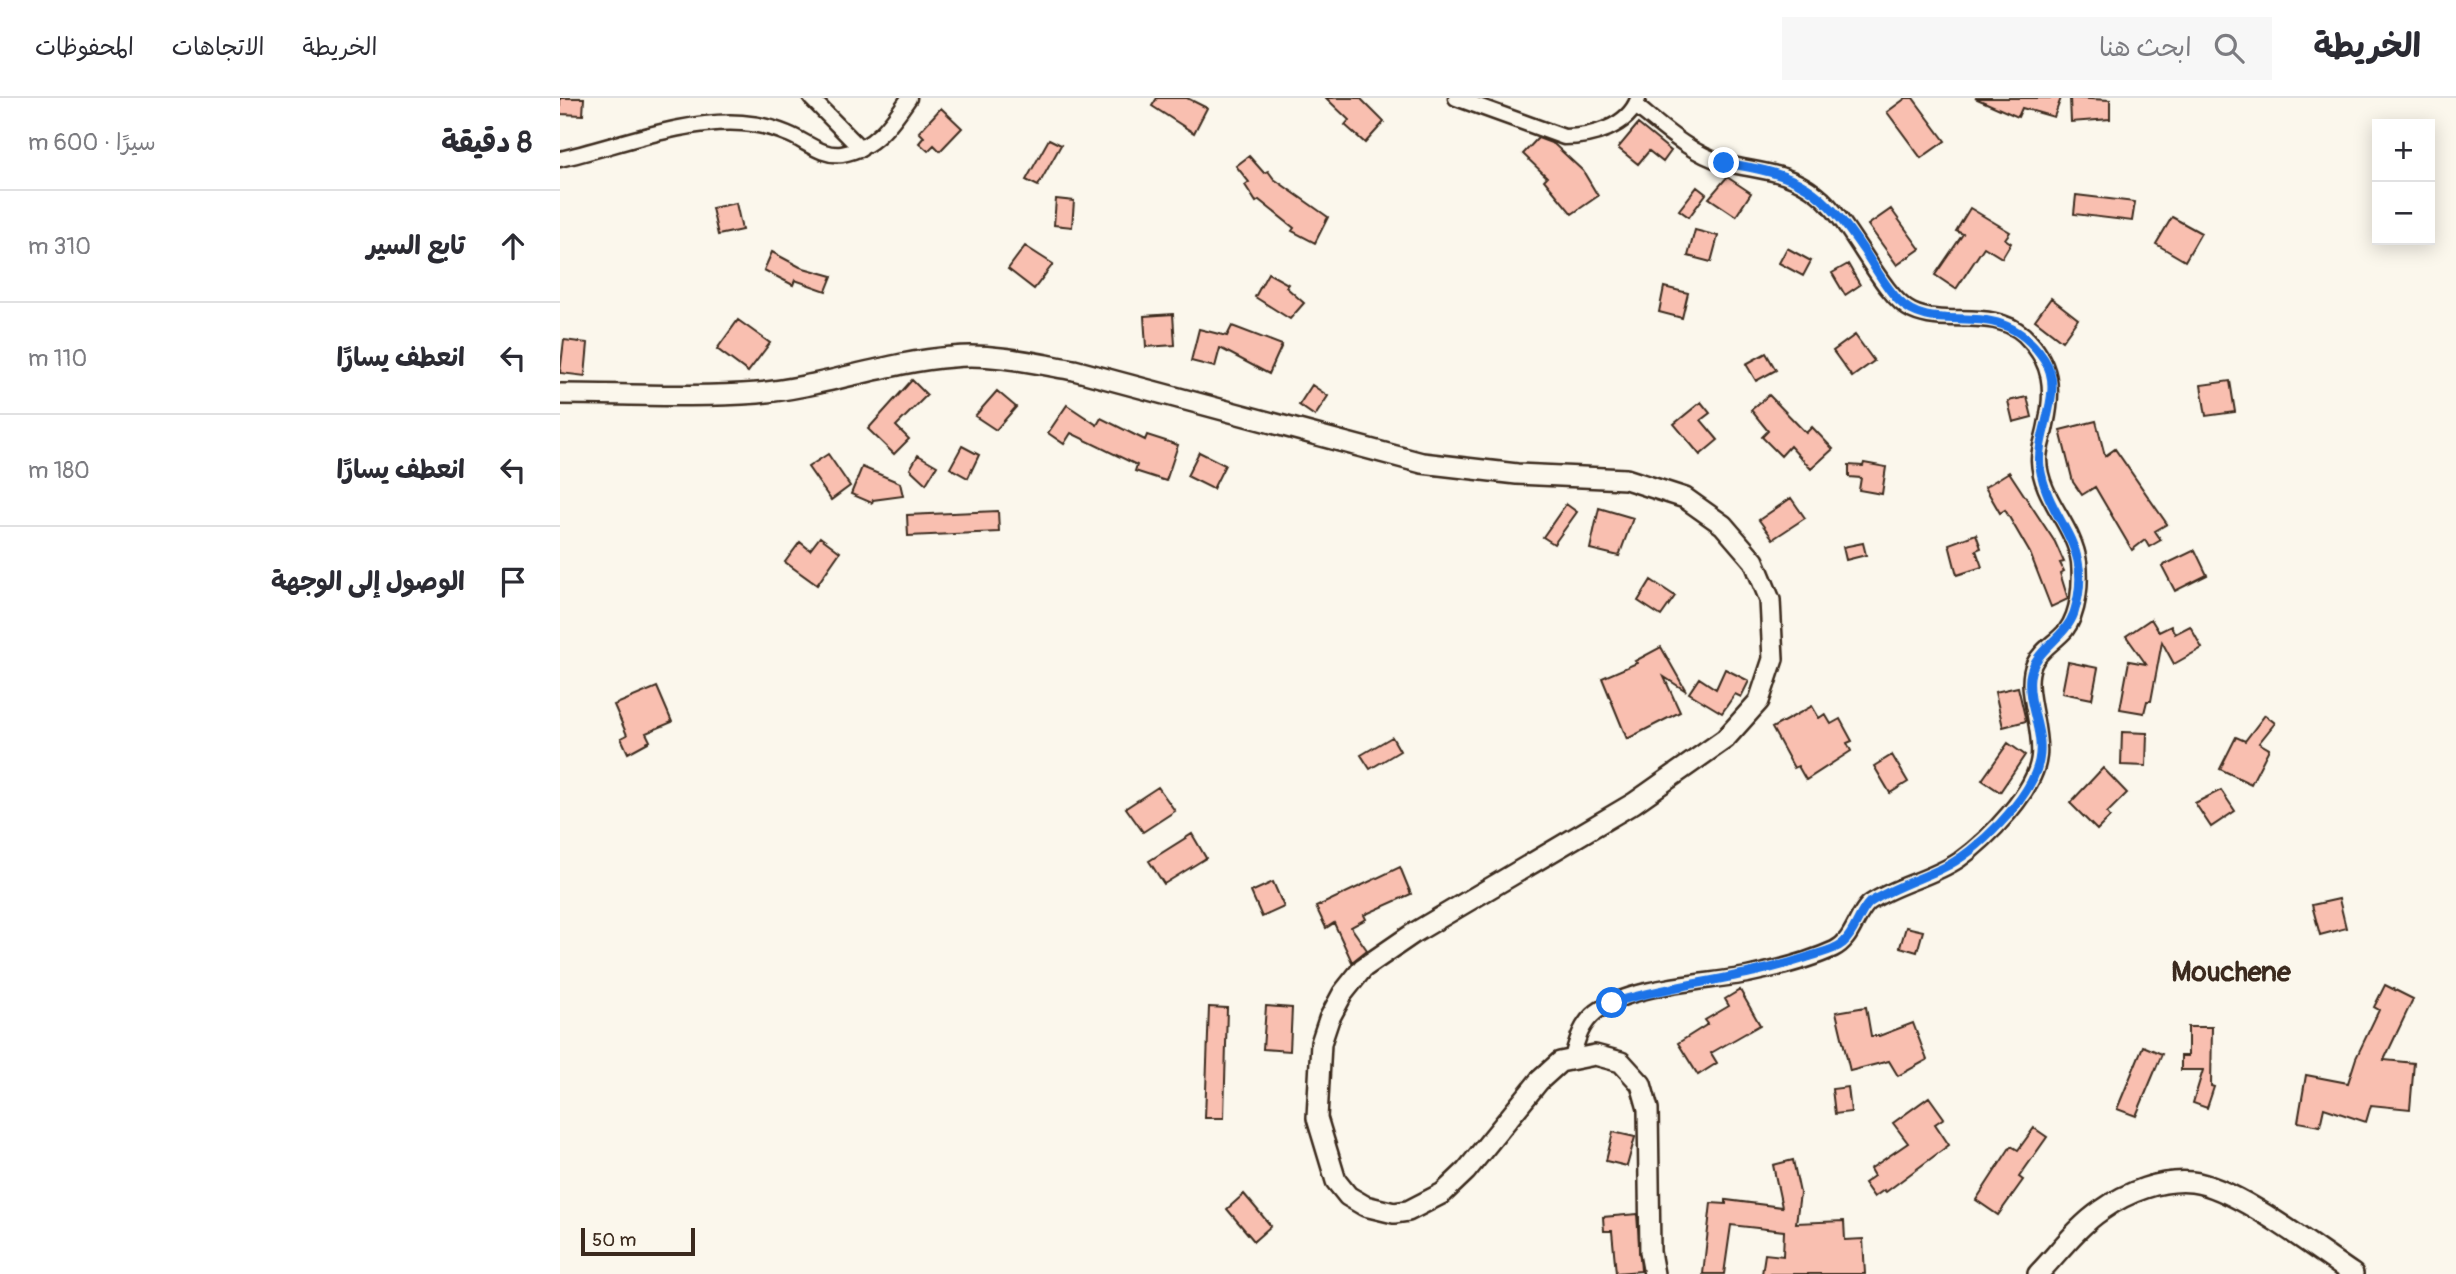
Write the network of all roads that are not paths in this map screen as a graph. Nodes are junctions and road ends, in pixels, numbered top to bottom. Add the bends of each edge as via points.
1 (811, 98) edge
2 (909, 98) edge
3 (1456, 98) edge
4 (1637, 102) edge
5 (861, 149) junction
6 (560, 159) edge
7 (560, 394) edge
8 (1572, 1058) junction
9 (1654, 1274) edge
10 (2038, 1274) edge
11 (2353, 1274) edge

1 - 5 street
2 - 5 street via 890,127
3 - 4 street via 1564,137 1581,137 1625,120
4 - 8 street via 1704,155 1724,163 1773,170 1815,192 1832,207 1909,310 1926,316 1996,321 2024,335 2050,371 2039,459 2047,492 2071,537 2079,589 2067,628 2041,653 2030,677 2041,742 2039,763 2012,809 1984,838 1958,860 1869,903 1846,941 1836,948 1776,968 1687,984 1597,1011 1584,1024
5 - 6 street via 822,152 771,127 713,123
7 - 8 main road via 758,393 954,356 1015,360 1074,370 1422,463 1517,474 1626,479 1685,498 1723,525 1754,561 1770,600 1773,659 1759,701 1725,738 1634,803 1363,968 1338,1001 1321,1043 1317,1118 1336,1181 1348,1196 1365,1206 1394,1213 1432,1201 1466,1171 1539,1081 1560,1062
8 - 9 main road via 1595,1055 1622,1062 1643,1089 1648,1109
10 - 11 main road via 2100,1211 2146,1187 2182,1182 2194,1182 2249,1204

